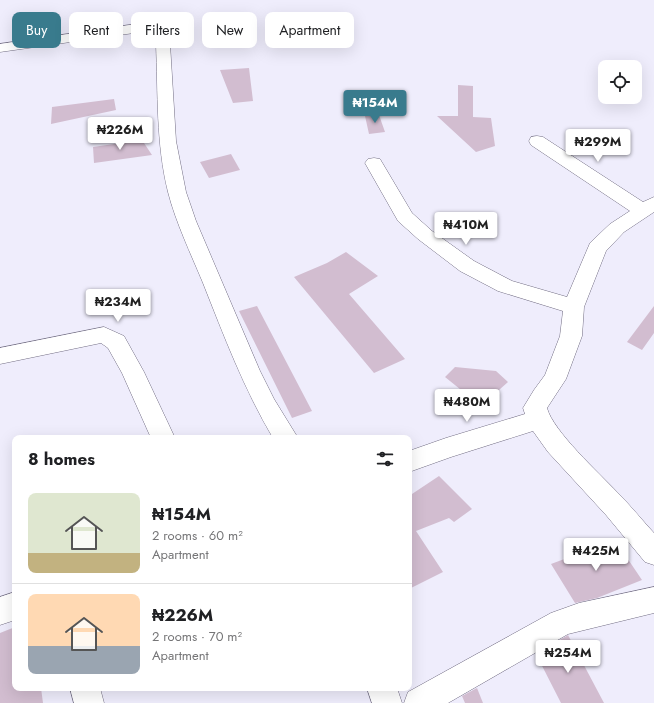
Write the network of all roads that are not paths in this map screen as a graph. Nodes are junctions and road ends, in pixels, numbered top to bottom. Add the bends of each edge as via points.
1 (0, 48) edge
2 (537, 141) dead end
3 (374, 163) dead end
4 (648, 207) edge
5 (574, 307) junction
6 (0, 356) edge
7 (538, 420) junction
8 (161, 435) edge
9 (284, 435) edge
10 (412, 461) edge
11 (654, 553) edge
12 (654, 600) edge
13 (12, 607) edge
14 (0, 611) edge
15 (86, 691) edge
16 (383, 691) edge
17 (88, 703) edge
18 (387, 703) edge
19 (419, 703) edge

1 - 9 street via 150,26 157,30 163,44 168,141 177,192 249,371
2 - 4 street
3 - 5 street via 405,217 467,266 506,286
4 - 5 street via 617,228 597,248
5 - 7 street via 571,336 555,379 535,408
6 - 8 street via 104,335 116,342
7 - 10 street
7 - 11 street via 557,445
12 - 19 street via 579,616 561,623
13 - 14 street
15 - 17 street
16 - 18 street

